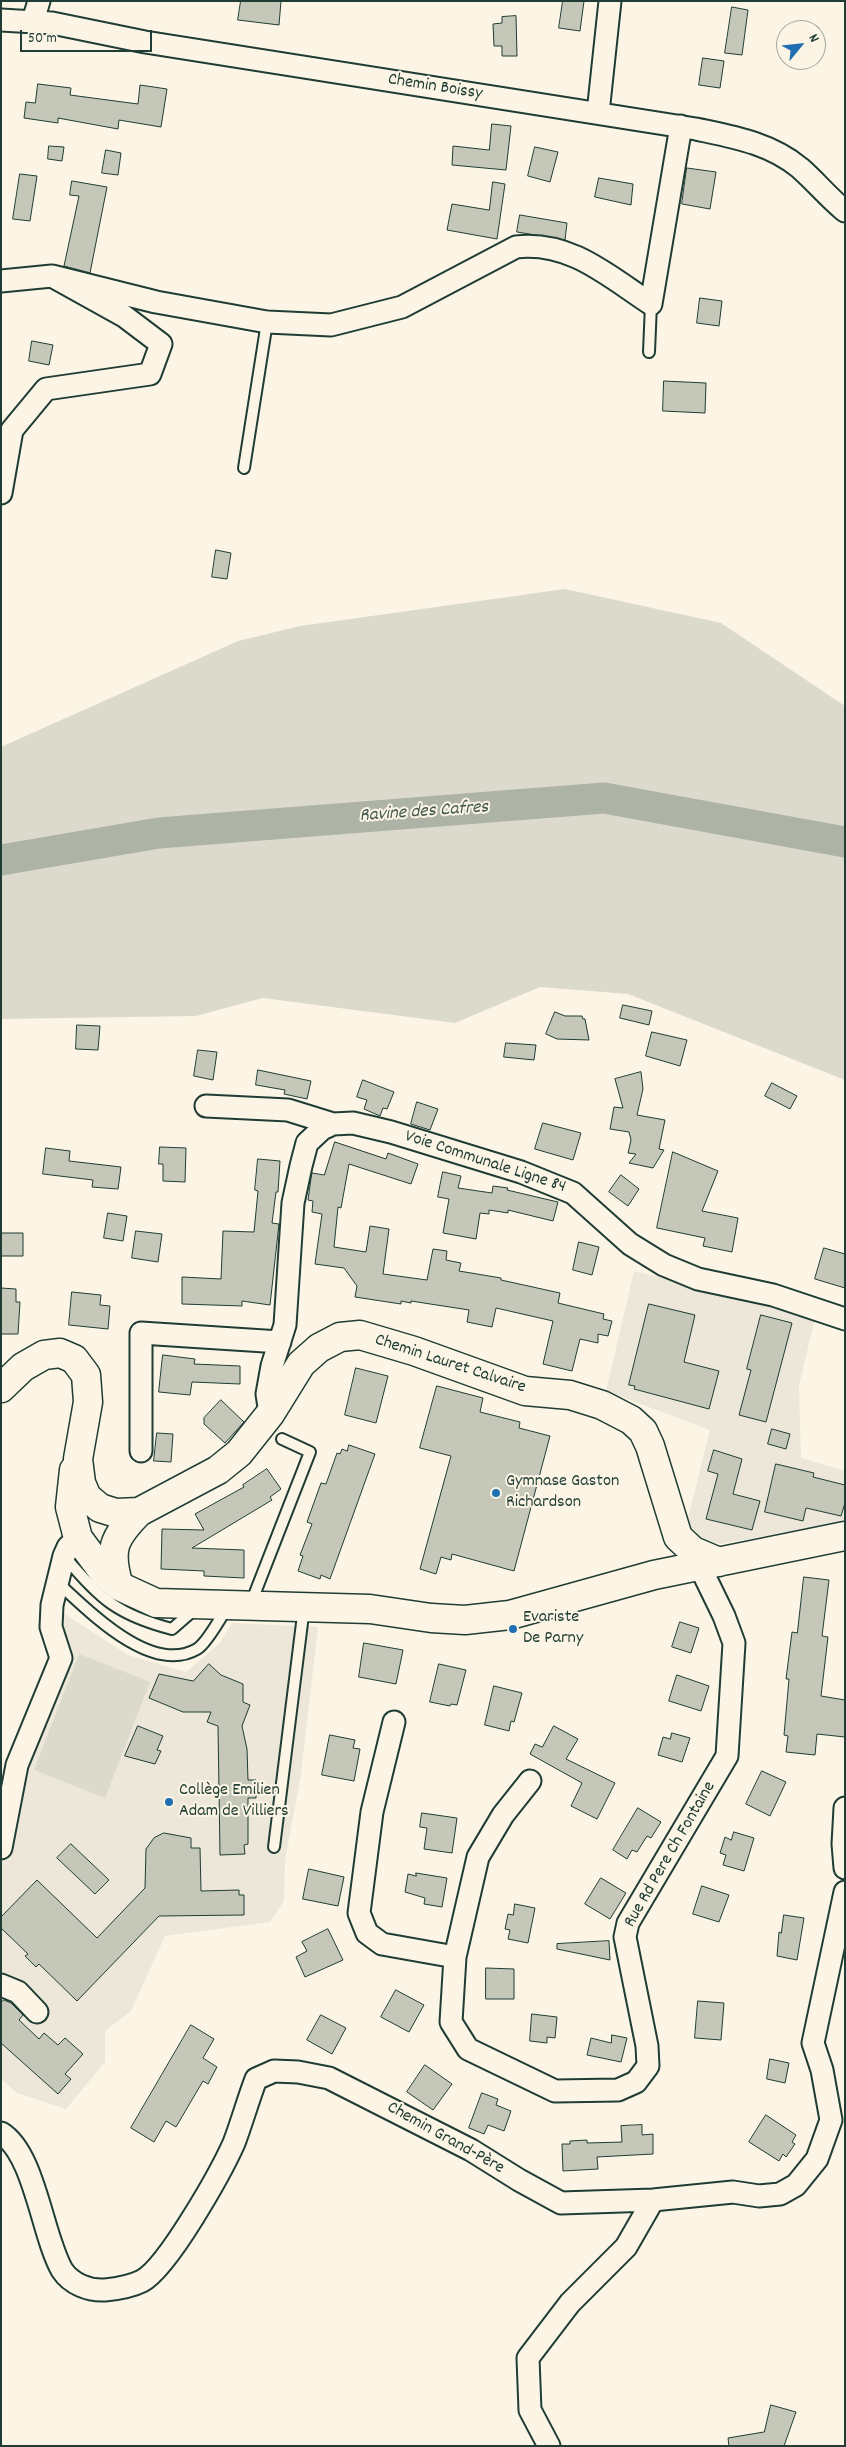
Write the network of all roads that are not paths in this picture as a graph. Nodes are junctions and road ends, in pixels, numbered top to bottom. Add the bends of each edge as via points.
1 (39, 1) edge
2 (610, 1) edge
3 (1, 20) edge
4 (33, 21) junction
5 (598, 113) junction
6 (681, 126) junction
7 (845, 212) edge
8 (52, 276) junction
9 (1, 281) edge
10 (652, 304) junction
11 (267, 322) junction
12 (650, 352) dead end
13 (244, 468) dead end
14 (1, 493) edge
15 (206, 1106) dead end
16 (333, 1124) junction
17 (845, 1319) edge
18 (280, 1342) junction
19 (1, 1388) edge
20 (270, 1414) junction
21 (282, 1440) dead end
22 (141, 1451) dead end
23 (78, 1459) junction
24 (128, 1513) junction
25 (845, 1536) edge
26 (678, 1537) junction
27 (71, 1547) junction
28 (711, 1563) junction
29 (654, 1575) junction
30 (57, 1581) junction
31 (119, 1586) junction
32 (202, 1604) junction
33 (242, 1604) junction
34 (304, 1606) junction
35 (394, 1722) dead end
36 (530, 1782) dead end
37 (845, 1808) edge
38 (274, 1847) dead end
39 (1, 1848) edge
40 (845, 1868) edge
41 (845, 1892) edge
42 (455, 1957) junction
43 (1, 1984) edge
44 (37, 2012) dead end
45 (1, 2133) edge
46 (654, 2200) junction
47 (549, 2446) edge

1 - 4 street
2 - 5 street
3 - 4 street, Chemin Boissy
4 - 5 street, Chemin Boissy via 145,42
5 - 6 street, Chemin Boissy
6 - 7 street, Chemin Boissy via 749,140 776,152 800,168
6 - 10 street
8 - 9 street
8 - 11 street via 156,302
8 - 14 street via 124,316 161,344 150,374 46,389 12,430
10 - 11 street via 578,256 536,245 516,247 402,307 331,325
10 - 12 lane
11 - 13 lane
15 - 16 street, Voie Communale Ligne 84 via 288,1110
16 - 17 street, Voie Communale Ligne 84 via 353,1123 391,1132 521,1172 573,1193 630,1244 664,1265 698,1279 774,1295
16 - 18 street via 322,1129 308,1143 301,1166 293,1203 285,1325
18 - 20 street via 267,1394
18 - 22 street via 141,1333
19 - 23 main road via 23,1367 44,1355 60,1353 74,1359 86,1375 88,1402
20 - 24 main road, Chemin Lauret Calvaire via 239,1453 218,1470
20 - 26 main road, Chemin Lauret Calvaire via 301,1364 319,1348 340,1337 360,1335 525,1391 570,1395 614,1418 631,1420 643,1431
21 - 33 lane via 310,1452 253,1598
23 - 24 main road via 81,1483 87,1497 100,1508
23 - 27 main road via 70,1507
24 - 27 main road
24 - 31 main road via 113,1549
25 - 28 main road
26 - 28 main road
26 - 29 main road via 673,1556
27 - 30 street
27 - 31 main road
27 - 32 lane via 90,1588 141,1621 172,1629
28 - 29 main road
28 - 42 street, Rue Rd Pere Ch Fontaine via 705,1577 734,1643 727,1756 628,1922 625,1937 647,2046 648,2066 636,2082 618,2090 555,2091 468,2049 450,2022
29 - 34 main road via 510,1615 465,1620 370,1609
30 - 33 lane via 100,1622 128,1641 155,1652 183,1656 200,1648
30 - 39 street via 51,1628 61,1658 17,1765
31 - 32 main road via 156,1603
32 - 33 main road
33 - 34 main road
34 - 38 lane
35 - 42 street via 372,1812 360,1913 367,1933 382,1944
36 - 42 street, Rue Rd Pere Ch Fontaine via 503,1815 478,1857
37 - 40 street
41 - 46 street, Chemin Grand-Père via 813,2043 822,2070 831,2120 817,2160 796,2185 780,2194 759,2196 733,2192
43 - 44 street via 18,1992
45 - 46 street, Chemin Grand-Père via 8,2137 21,2156 63,2271 79,2285 94,2290 142,2281 159,2265 218,2174 234,2142 256,2079 274,2072 298,2072 329,2078 471,2150 562,2203
46 - 47 street via 626,2247 570,2303 528,2358 530,2410

